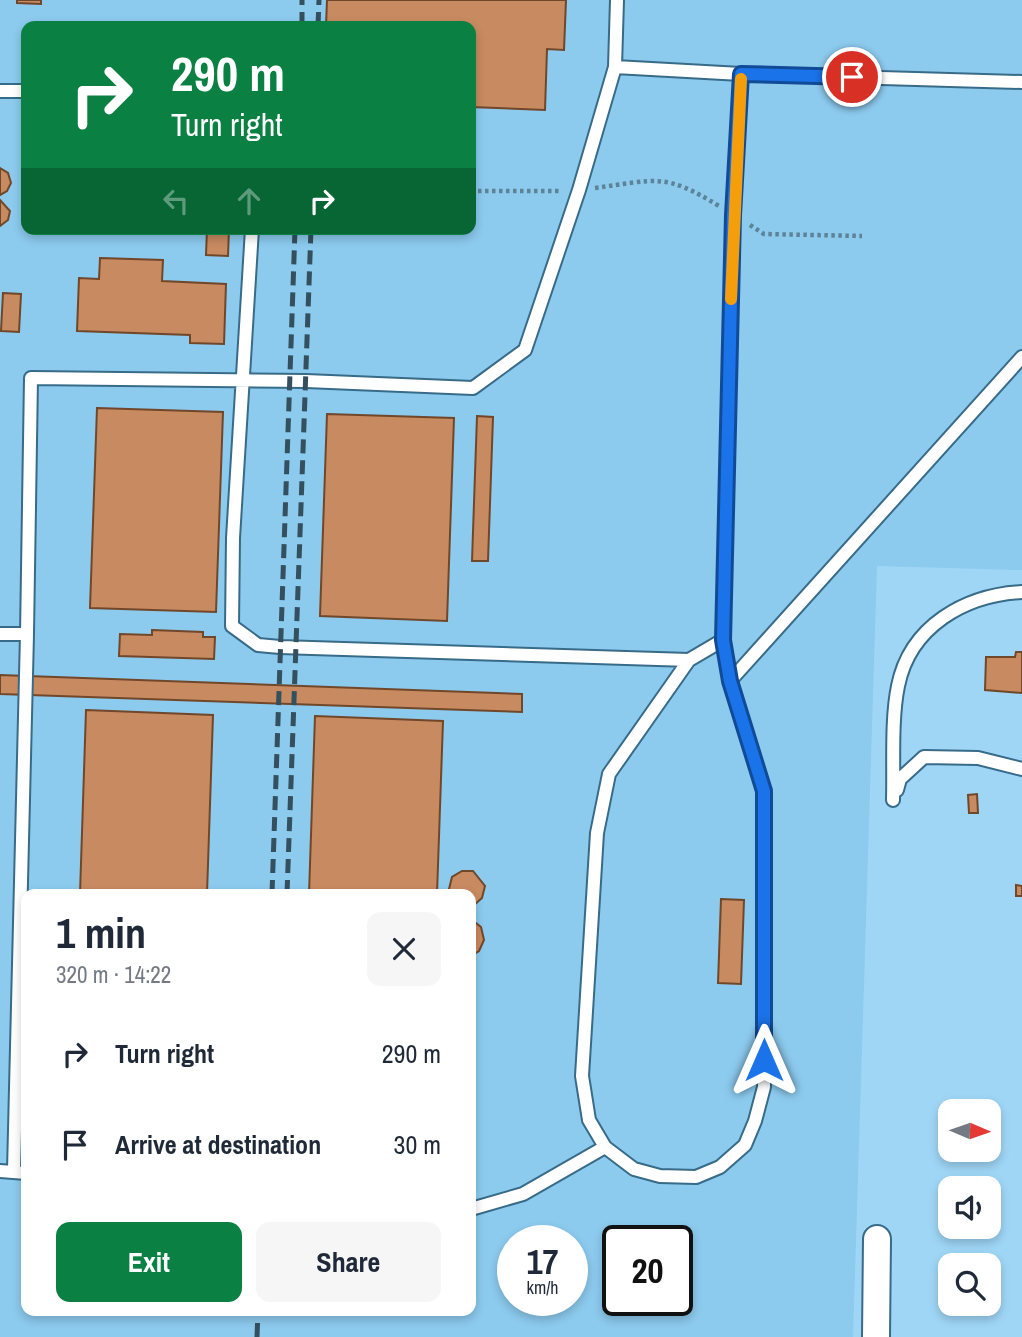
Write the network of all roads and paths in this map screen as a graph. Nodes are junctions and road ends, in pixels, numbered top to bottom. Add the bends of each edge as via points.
1 (617, 0) edge
2 (615, 67) junction
3 (741, 74) junction
4 (1022, 82) edge
5 (0, 91) edge
6 (21, 91) edge
7 (579, 190) junction
8 (476, 191) edge
9 (733, 215) junction
10 (252, 235) edge
11 (862, 236) dead end
12 (1022, 357) edge
13 (243, 380) junction
14 (1022, 592) edge
15 (0, 634) edge
16 (27, 634) junction
17 (723, 640) junction
18 (689, 660) junction
19 (730, 681) junction
20 (1022, 769) edge
21 (605, 1147) junction
22 (13, 1172) edge
23 (476, 1208) edge
24 (877, 1240) dead end
25 (876, 1337) edge

1 - 2 lane
2 - 3 lane
2 - 7 lane
3 - 4 lane
3 - 9 lane
5 - 6 lane
7 - 8 path
7 - 9 path via 665,180 684,185
7 - 13 lane via 525,351 473,388
9 - 11 path via 764,234
9 - 17 lane
10 - 13 lane
12 - 19 lane
13 - 16 lane via 31,378
13 - 18 lane via 232,626 258,645
14 - 20 lane via 964,604 934,622 910,654 898,686 893,800 900,779 924,757 978,758
15 - 16 lane
16 - 22 lane
17 - 18 lane
17 - 19 lane
18 - 21 lane via 610,774 597,833 582,1076 589,1120
19 - 21 lane via 764,791 764,1087 755,1121 745,1145 720,1167 696,1177 660,1176 634,1169
21 - 23 lane via 523,1194
24 - 25 street

